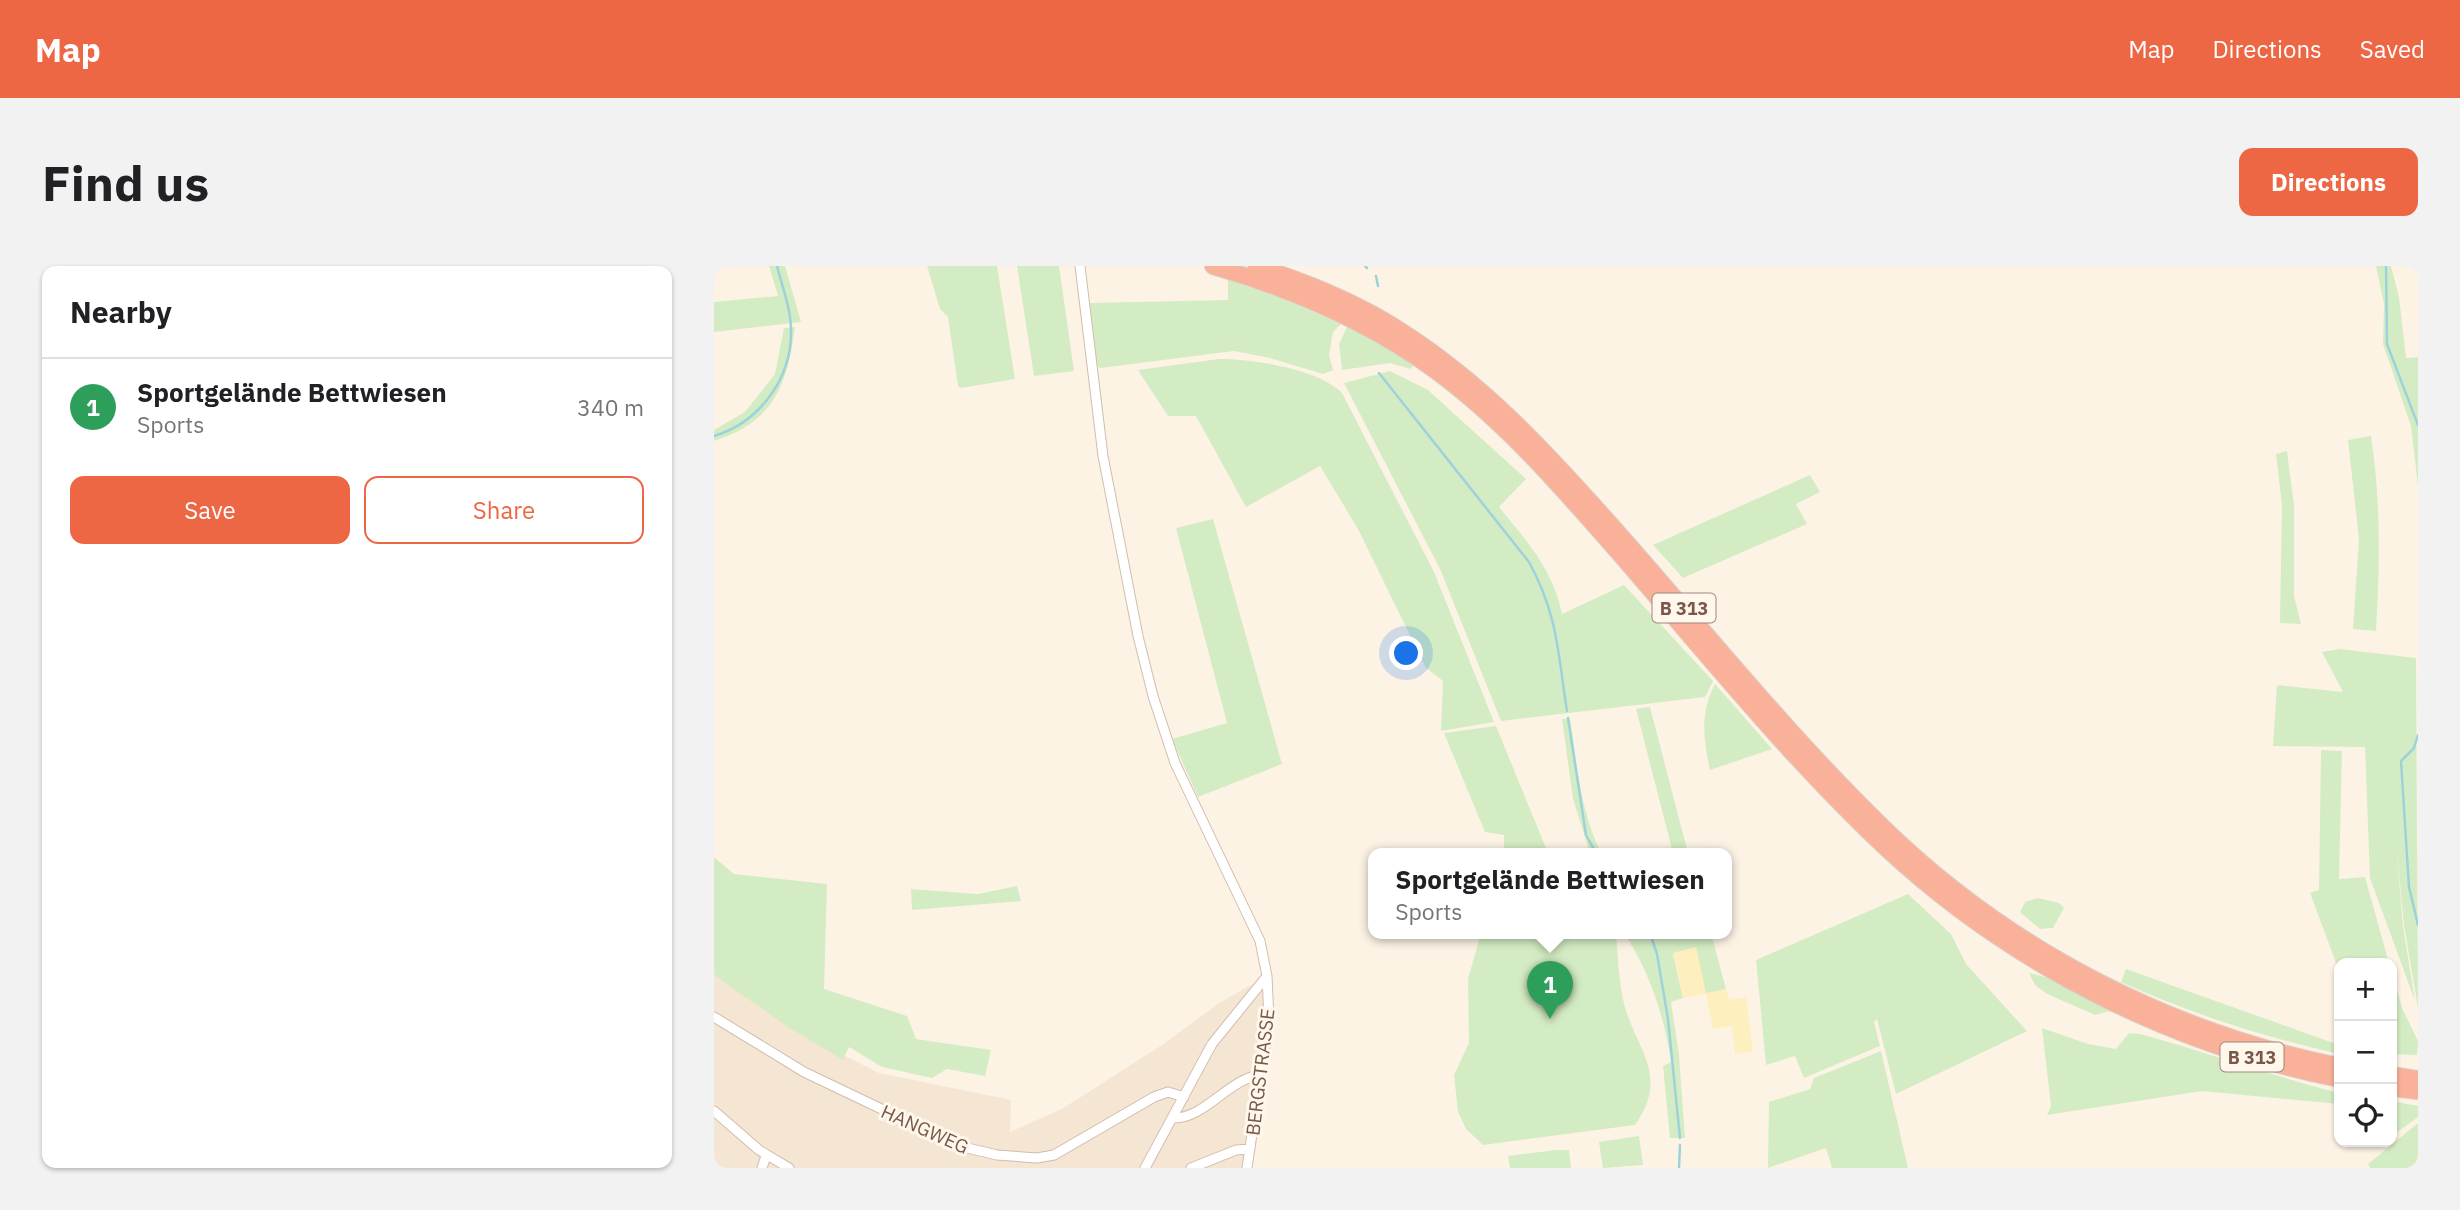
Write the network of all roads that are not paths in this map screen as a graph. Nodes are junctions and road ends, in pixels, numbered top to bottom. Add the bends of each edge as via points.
1 (1080, 266) edge
2 (1213, 266) edge
3 (1256, 266) edge
4 (1340, 305) junction
5 (1362, 316) junction
6 (1267, 976) junction
7 (714, 1017) edge
8 (2334, 1065) edge
9 (2397, 1070) edge
10 (2418, 1071) edge
11 (1262, 1075) junction
12 (2334, 1078) edge
13 (2397, 1078) edge
14 (2397, 1088) edge
15 (2416, 1088) edge
16 (1184, 1097) junction
17 (714, 1111) edge
18 (1173, 1118) junction
19 (1250, 1149) junction
20 (766, 1156) junction
21 (762, 1168) edge
22 (789, 1168) edge
23 (1146, 1168) edge
24 (1191, 1168) edge
25 (1247, 1168) edge

1 - 6 street, BERGSTRASSE via 1103,456 1153,696 1175,763 1260,941
2 - 4 highway, B 313
3 - 4 highway, B 313
4 - 5 highway, B 313
5 - 8 highway, B 313 via 1451,366 1514,421 1572,480 1848,791 1907,849 1992,917 2095,980 2165,1013 2248,1043
5 - 12 highway, B 313 via 1509,432 1843,804 1918,876 2030,958 2101,997 2167,1027 2266,1061
6 - 11 street, BERGSTRASSE via 1270,1008
6 - 16 street via 1212,1044
7 - 16 street, HANGWEG via 804,1072 959,1146 990,1155 1049,1157 1154,1097 1168,1092
9 - 10 highway
11 - 18 street
11 - 19 street, BERGSTRASSE
13 - 15 highway
14 - 15 highway
16 - 18 street
17 - 20 street
18 - 23 street
19 - 24 street
19 - 25 street, BERGSTRASSE
20 - 21 street
20 - 22 street

